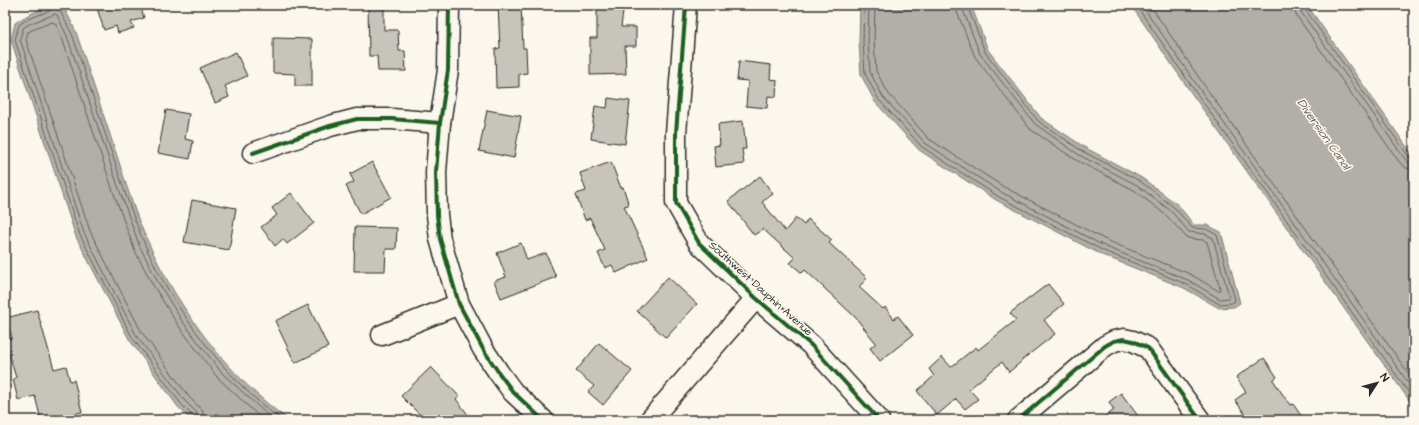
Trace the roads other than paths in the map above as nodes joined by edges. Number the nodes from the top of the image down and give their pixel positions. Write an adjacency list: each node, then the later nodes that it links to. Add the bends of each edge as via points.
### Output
1 (449, 5): 3 (street, via 448,70)
2 (686, 5): 5 (street, Southwest Dauphin Avenue, via 676,133 676,203 698,243)
3 (440, 123): 4 (street, via 357,119); 6 (street, via 436,172 437,215 440,239)
4 (253, 153)
5 (756, 298): 9 (street); 10 (street, Southwest Dauphin Avenue, via 812,345)
6 (460, 304): 7 (street); 8 (street, via 483,349 499,373 513,392)
7 (382, 336)
8 (543, 420)
9 (650, 420)
10 (879, 420)
11 (1018, 420): 12 (street, via 1105,346 1124,339 1148,348)
12 (1200, 420)

